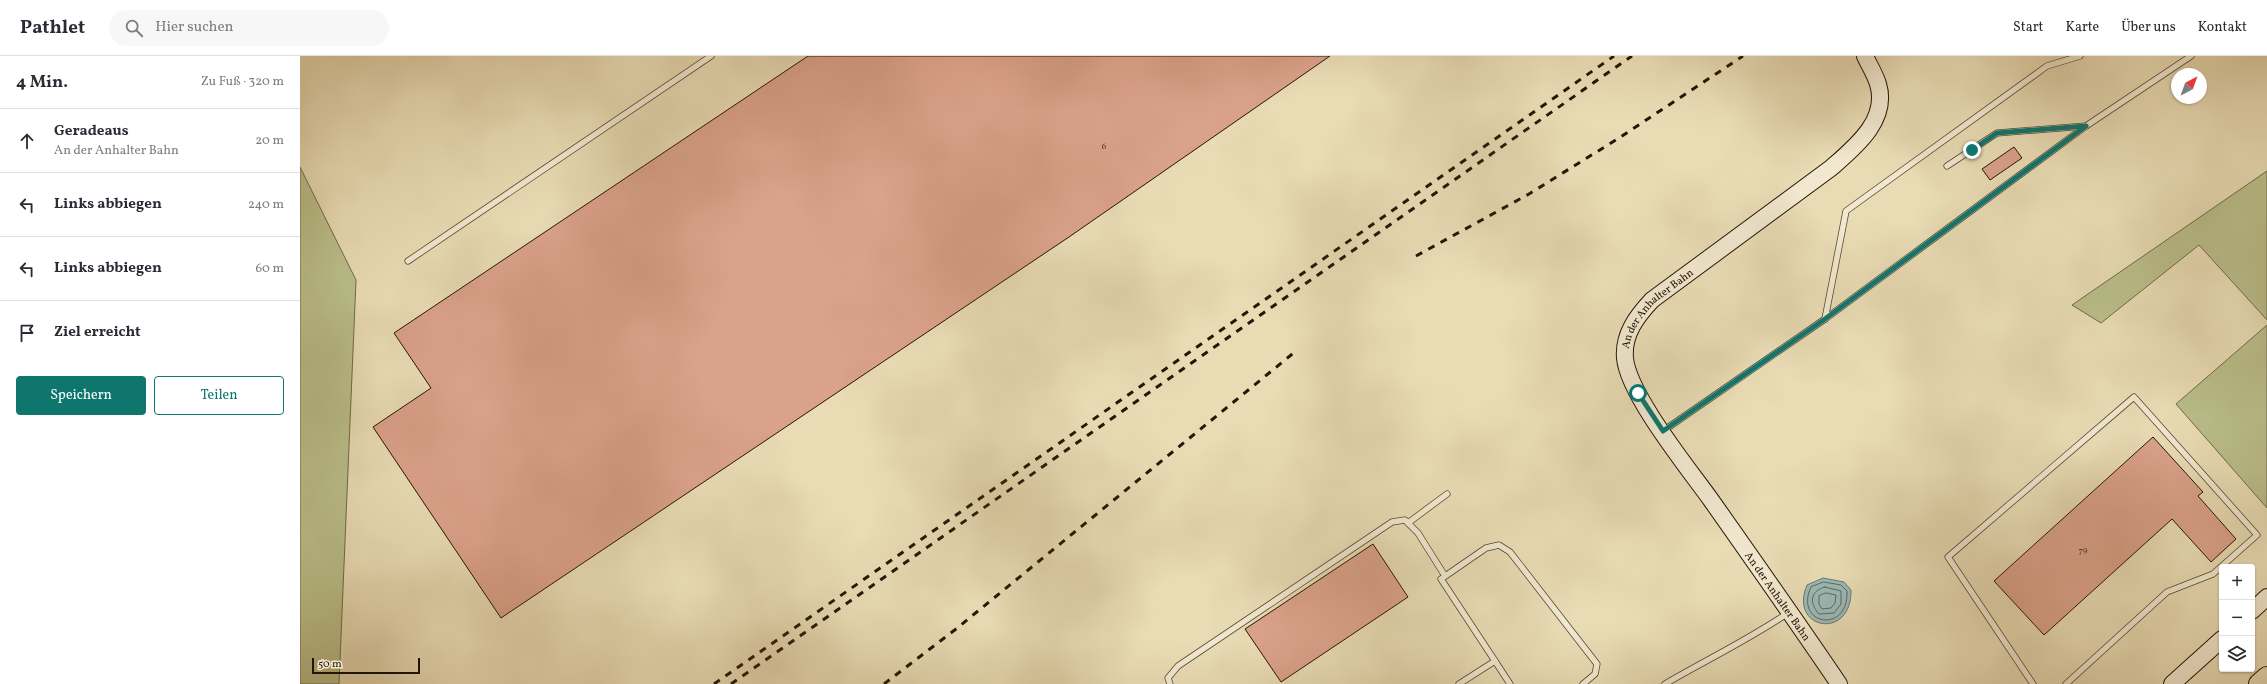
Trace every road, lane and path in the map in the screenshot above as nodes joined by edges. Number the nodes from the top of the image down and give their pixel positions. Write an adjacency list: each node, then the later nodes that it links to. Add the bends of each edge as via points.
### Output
1 (712, 56): 7 (lane)
2 (1865, 56): 9 (street, An der Anhalter Bahn, via 1878,85 1877,115 1869,131 1831,168 1652,300 1631,327 1626,342 1628,374)
3 (2080, 56): 8 (lane, via 2048,66 1846,211)
4 (2191, 56): 5 (lane)
5 (2086, 126): 6 (lane, via 1997,133); 8 (lane)
6 (1947, 166)
7 (408, 261)
8 (1825, 319): 9 (lane)
9 (1663, 431): 15 (street, An der Anhalter Bahn)
10 (1447, 494): 11 (lane)
11 (1408, 523): 12 (lane, via 1418,532); 19 (lane, via 1405,520 1392,522 1178,666 1168,678)
12 (1445, 576): 17 (lane, via 1441,579); 22 (lane, via 1486,548 1499,545 1510,552 1597,664 1595,674)
13 (2267, 597): 14 (street)
14 (2255, 608)
15 (1790, 612): 23 (lane, via 1731,649); 24 (street, An der Anhalter Bahn)
16 (2219, 642): 27 (street)
17 (1495, 661): 20 (lane); 21 (lane)
18 (2267, 676): 28 (highway)
19 (1170, 684)
20 (1459, 684)
21 (1510, 684)
22 (1583, 684)
23 (1665, 684)
24 (1839, 684)
25 (2033, 684): 26 (lane, via 1948,557 2134,397 2258,535 2213,574 2167,592)
26 (2066, 684)
27 (2172, 684)
28 (2259, 684)

